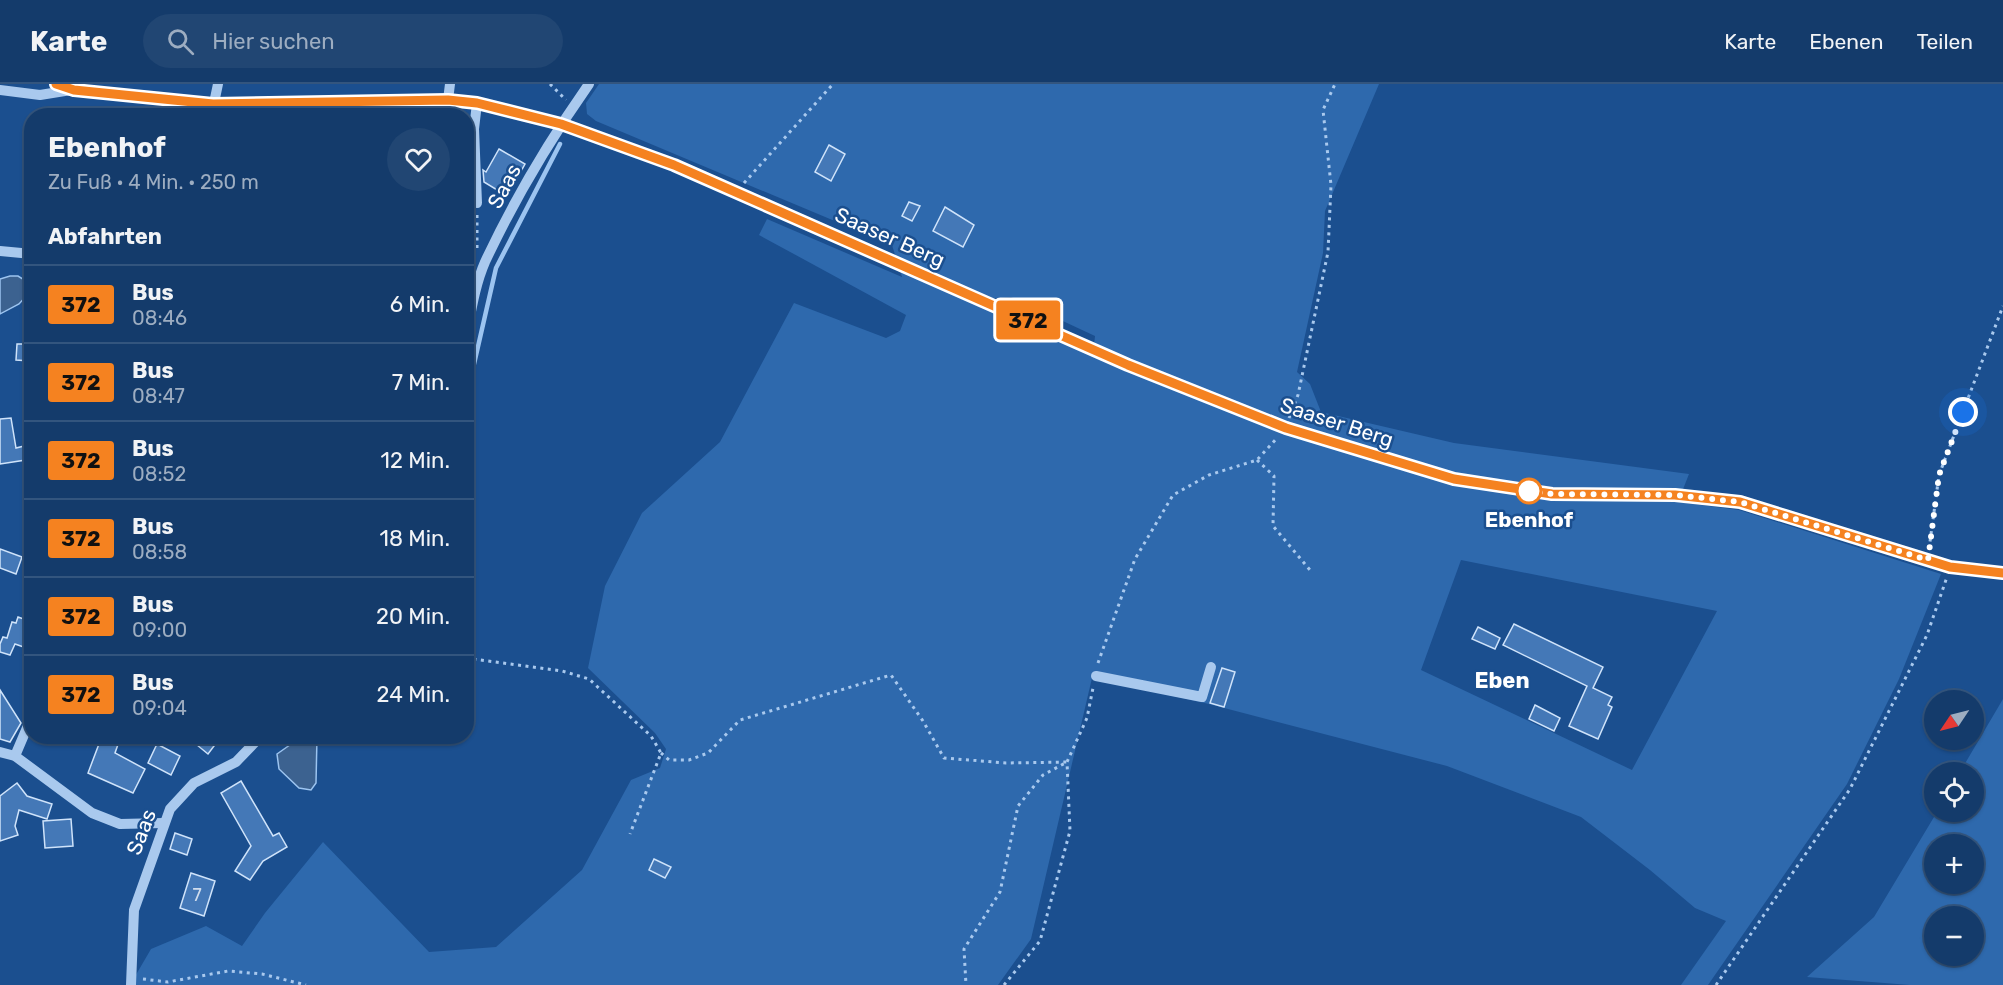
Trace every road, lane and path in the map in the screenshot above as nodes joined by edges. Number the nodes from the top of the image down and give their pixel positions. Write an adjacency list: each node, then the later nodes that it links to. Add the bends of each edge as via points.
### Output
1 (56, 84): 9 (street, Saaser Berg)
2 (218, 84): 12 (street)
3 (450, 84): 10 (street)
4 (550, 84): 13 (path)
5 (589, 84): 13 (street, Saas)
6 (833, 84): 15 (path)
7 (1335, 84): 22 (path, via 1323,110 1331,185 1328,252 1298,395)
8 (0, 90): 9 (street, Saaser Berg, via 40,94)
9 (74, 90): 12 (street, Saaser Berg)
10 (448, 100): 11 (street, Saaser Berg); 12 (street, Saaser Berg)
11 (477, 103): 14 (street, Saaser Berg); 16 (street)
12 (213, 104)
13 (573, 107): 14 (street, Saas)
14 (561, 124): 15 (street, Saaser Berg); 19 (street, Saas)
15 (737, 191): 22 (street, Saaser Berg, via 1128,365)
16 (477, 203): 19 (path, via 477,250)
17 (0, 251): 18 (street)
18 (24, 253)
19 (484, 263): 20 (street, Saas)
20 (474, 298)
21 (2003, 306): 24 (path, via 1939,475)
22 (1286, 428): 24 (street, Saaser Berg, via 1454,479 1552,494 1675,495 1740,502)
23 (1257, 460): 26 (path, via 1274,476 1273,526)
24 (1928, 560): 25 (street, Saaser Berg)
25 (1950, 567): 27 (street, Saaser Berg); 41 (path, via 1927,635 1850,789)
26 (1310, 570)
27 (2003, 573)
28 (474, 659): 34 (path, via 562,671 590,679 651,736)
29 (1211, 667): 30 (street, via 1202,697)
30 (1096, 676)
31 (24, 735): 35 (street)
32 (253, 744): 36 (street, Saas, via 236,762 194,783 170,809)
33 (0, 752): 35 (street)
34 (661, 753): 37 (path); 40 (path, via 669,760 689,760 708,753 740,720 891,675 944,758 1066,762 1043,775 1018,806 1000,892 964,949)
35 (15, 756): 36 (street, via 92,813 120,824)
36 (163, 823): 38 (street, Saas, via 134,910)
37 (630, 834)
38 (132, 981): 39 (path, via 168,982 228,971 262,974)
39 (306, 985)
40 (966, 985)
41 (1716, 985)

